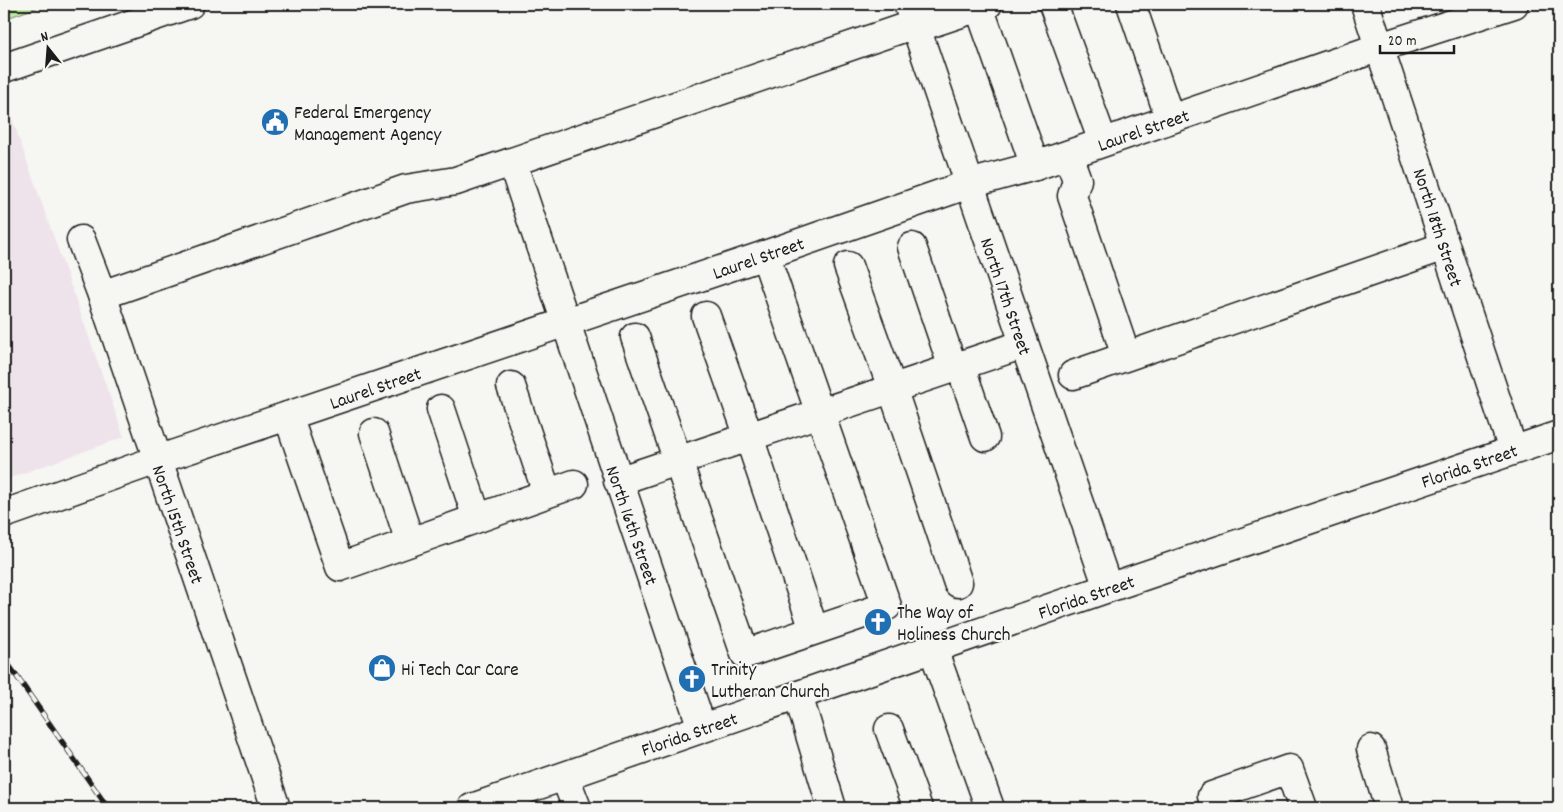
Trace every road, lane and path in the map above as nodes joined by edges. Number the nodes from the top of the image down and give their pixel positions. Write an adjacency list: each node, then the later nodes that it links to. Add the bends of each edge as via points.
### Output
1 (190, 4): 9 (street)
2 (1053, 4): 11 (street)
3 (1130, 4): 10 (street)
4 (1364, 4): 8 (street, North 18th Street)
5 (1514, 4): 8 (street, Laurel Street)
6 (982, 5): 7 (street); 14 (street)
7 (913, 19): 13 (street); 15 (street, North 17th Street)
8 (1380, 47): 10 (street, Laurel Street); 18 (street, North 18th Street)
9 (4, 68)
10 (1170, 119): 11 (street, Laurel Street)
11 (1103, 142): 12 (street, Laurel Street)
12 (1068, 155): 14 (street, Laurel Street); 26 (street, via 1077,180 1072,196)
13 (512, 162): 21 (street, via 456,181 406,189); 23 (street, North 16th Street)
14 (1034, 166): 15 (street, Laurel Street)
15 (969, 184): 19 (street, Laurel Street); 25 (street, North 17th Street)
16 (81, 240): 21 (street, North 15th Street)
17 (912, 246): 27 (street)
18 (1445, 246): 26 (street); 38 (street, North 18th Street)
19 (765, 255): 23 (street, Laurel Street); 32 (street)
20 (848, 266): 30 (street)
21 (102, 295): 39 (street, North 15th Street)
22 (706, 316): 36 (street)
23 (565, 322): 33 (street, Laurel Street); 41 (street, North 16th Street)
24 (636, 337): 40 (street)
25 (1024, 344): 27 (street); 48 (street, North 17th Street)
26 (1126, 356): 28 (street)
27 (957, 367): 30 (street); 37 (street)
28 (1072, 375)
29 (511, 386): 43 (street)
30 (892, 388): 32 (street); 47 (street)
31 (440, 409): 45 (street)
32 (820, 413): 36 (street); 49 (street, via 887,606)
33 (288, 416): 39 (street, Laurel Street); 46 (street, via 340,566)
34 (374, 433): 46 (street)
35 (1559, 434): 38 (street, Florida Street)
36 (749, 437): 40 (street); 49 (street)
37 (985, 437)
38 (1513, 450): 48 (street, Florida Street)
39 (157, 460): 44 (street, Laurel Street); 57 (street, North 15th Street)
40 (679, 460): 41 (street); 49 (street, via 745,654)
41 (618, 481): 52 (street, North 16th Street)
42 (574, 484): 43 (street)
43 (547, 494): 45 (street)
44 (4, 514)
45 (478, 518): 46 (street)
46 (410, 542)
47 (958, 583)
48 (1108, 588): 50 (street, Florida Street)
49 (814, 630)
50 (933, 648): 51 (street, Florida Street); 62 (street)
51 (798, 695): 52 (street, Florida Street); 60 (street)
52 (702, 728): 55 (street, Florida Street)
53 (889, 729): 61 (street)
54 (1371, 749): 64 (street)
55 (565, 777): 58 (street, Florida Street); 59 (street)
56 (1212, 796): 63 (street, via 1289,770)
57 (276, 808)
58 (472, 808)
59 (576, 808)
60 (832, 808)
61 (918, 808)
62 (990, 808)
63 (1303, 808)
64 (1389, 808)

